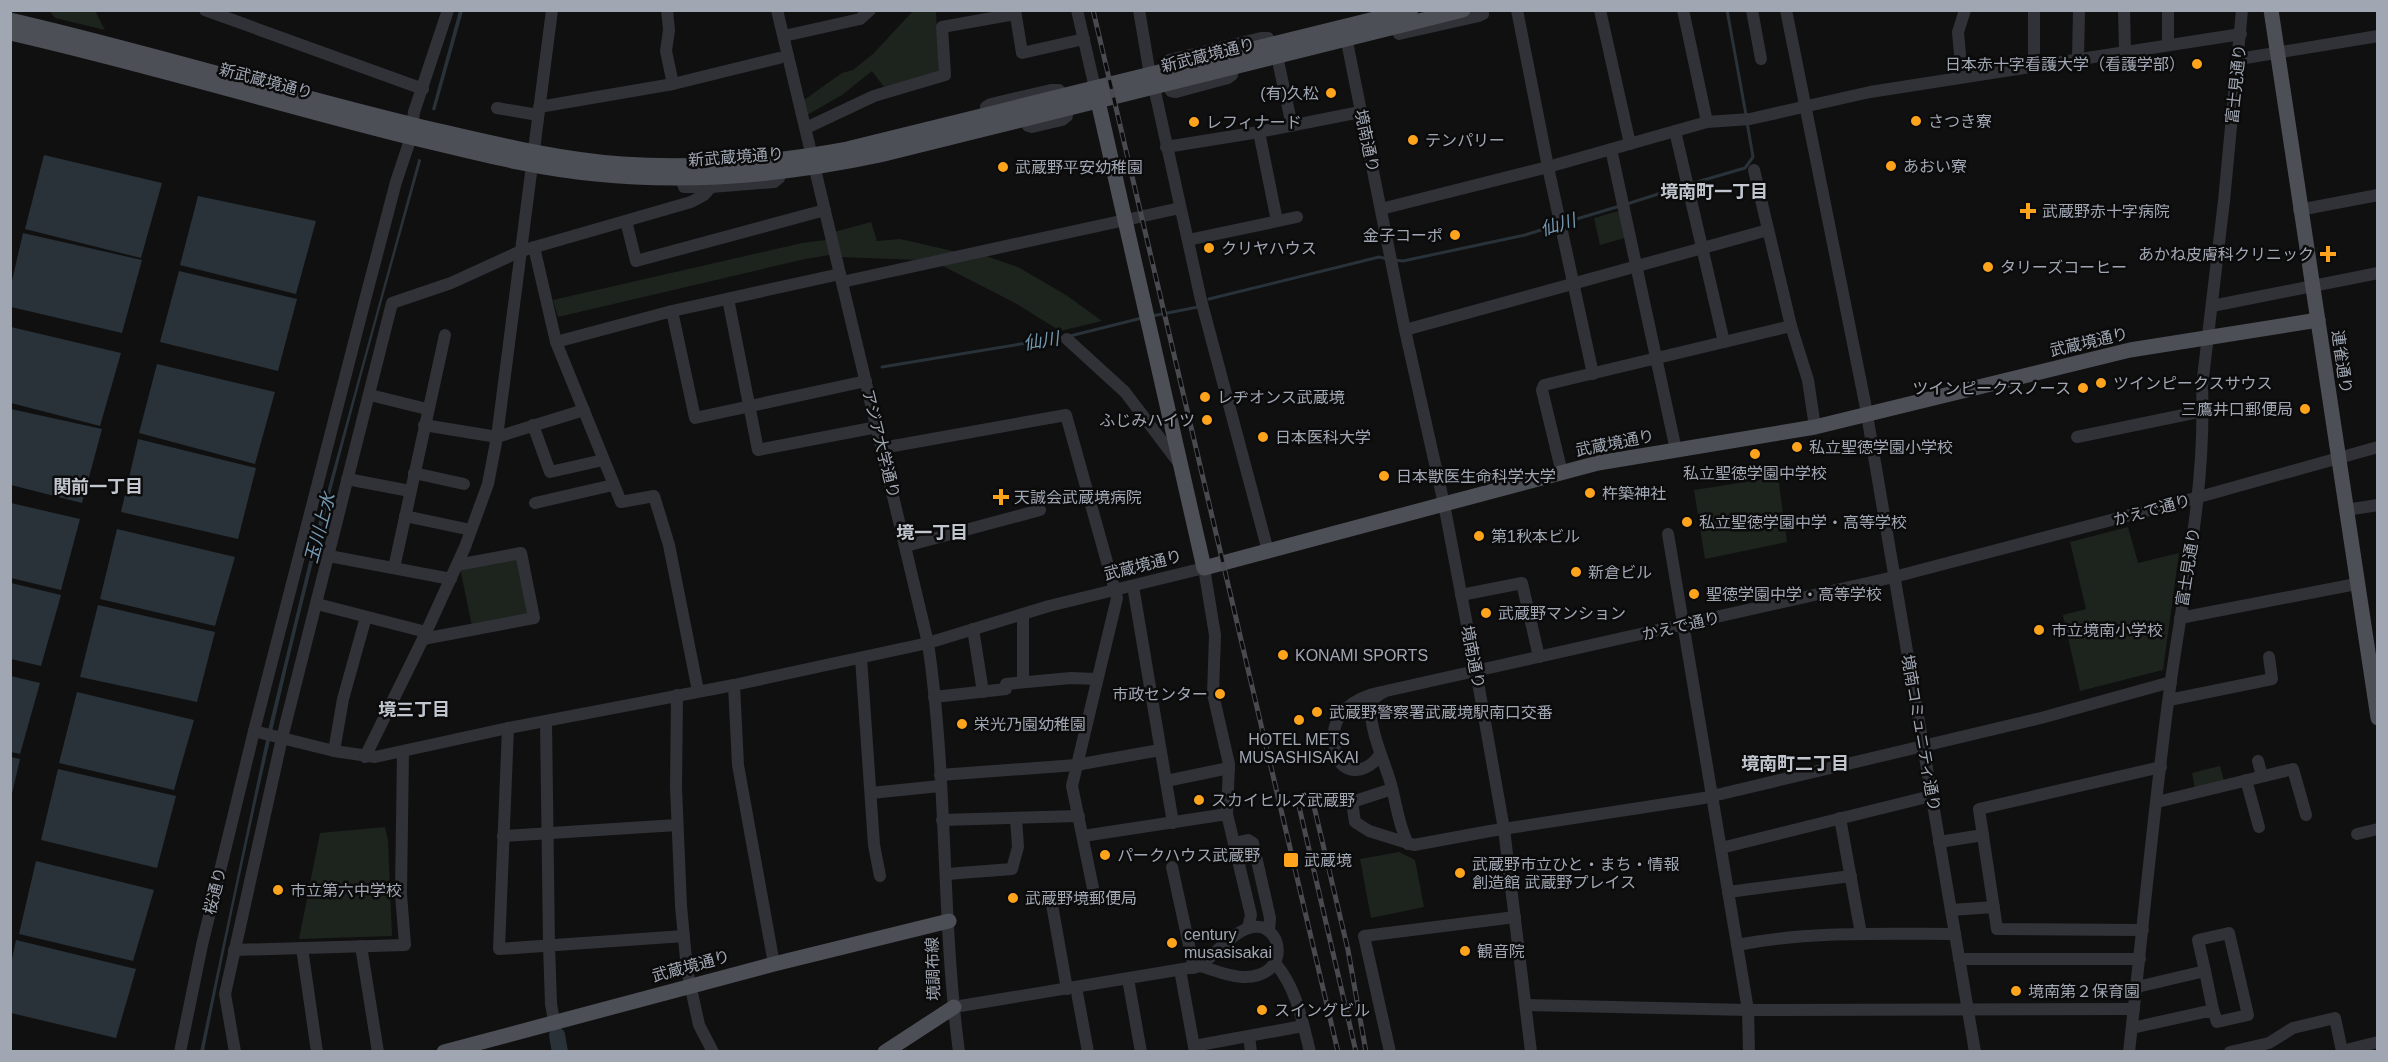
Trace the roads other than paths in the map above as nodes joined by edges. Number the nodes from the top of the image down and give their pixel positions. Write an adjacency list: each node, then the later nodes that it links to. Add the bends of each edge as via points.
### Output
1 (205, 10): 45 (street)
2 (448, 10): 45 (street, 桜通り)
3 (552, 10): 50 (street)
4 (667, 10): 44 (street, via 666,51)
5 (777, 10): 30 (street, アジア大学通り)
6 (870, 10): 30 (street, via 860,19)
7 (1077, 10): 32 (street)
8 (1138, 10): 43 (street)
9 (1411, 10): 28 (main road, 新武蔵境通り)
10 (1463, 10): 27 (main road, 新武蔵境通り)
11 (1483, 10): 27 (street, via 1479,16 1399,34)
12 (1517, 10): 63 (street)
13 (1600, 10): 58 (street)
14 (1683, 10): 52 (street)
15 (1752, 10): 38 (street)
16 (1786, 10): 48 (street, 境南コミュニティ通り)
17 (1965, 10): 42 (street, via 1958,32)
18 (2034, 10): 41 (street)
19 (2079, 10): 39 (street)
20 (2124, 10): 35 (street)
21 (2168, 10): 33 (street)
22 (2242, 10): 29 (street, 富士見通り)
23 (2271, 10): 36 (main road, 連雀通り)
24 (1015, 12): 25 (street); 32 (street, via 1022,53)
25 (972, 16): 54 (street, via 942,27 945,75 874,96)
26 (13, 23): 55 (main road, 新武蔵境通り, via 115,45)
27 (1395, 27): 28 (main road, 新武蔵境通り)
28 (1346, 33): 34 (main road, 新武蔵境通り); 51 (street, 境南通り)
29 (2241, 34): 33 (street); 40 (street, 富士見通り)
30 (784, 36): 54 (street, アジア大学通り)
31 (2378, 36): 36 (street)
32 (1084, 39): 46 (street)
33 (2168, 45): 35 (street)
34 (1275, 50): 43 (main road, 新武蔵境通り); 43 (main road, 新武蔵境通り, via 1233,67); 53 (street)
35 (2125, 51): 39 (street)
36 (2277, 54): 40 (street); 72 (main road, 連雀通り)
37 (779, 58): 44 (street)
38 (1761, 58)
39 (2078, 59): 41 (street)
40 (2239, 59): 88 (street, 富士見通り)
41 (2034, 65): 42 (street)
42 (1962, 77): 48 (street)
43 (1159, 79): 46 (main road, 新武蔵境通り); 59 (street)
44 (674, 84): 50 (street)
45 (423, 89): 55 (street, 桜通り)
46 (1096, 95): 47 (main road, 新武蔵境通り); 74 (main road)
47 (1065, 102): 62 (main road, 新武蔵境通り, via 847,149); 62 (main road, 新武蔵境通り, via 1024,119 880,155)
48 (1805, 106): 52 (street, via 1744,120); 106 (street, 境南コミュニティ通り)
49 (497, 108): 50 (street)
50 (539, 111): 61 (street)
51 (1360, 112): 53 (street); 70 (street, 境南通り)
52 (1707, 122): 56 (street)
53 (1292, 126): 57 (street)
54 (806, 128): 62 (street, アジア大学通り)
55 (413, 131): 61 (main road, 新武蔵境通り); 174 (street, 桜通り, via 393,193)
56 (1675, 131): 58 (street); 80 (street)
57 (1259, 132): 59 (street); 76 (street)
58 (1630, 144): 60 (street)
59 (1166, 147): 69 (street)
60 (1611, 149): 63 (street); 82 (street)
61 (534, 160): 62 (main road, 新武蔵境通り, via 684,166); 66 (main road, 新武蔵境通り, via 595,174); 81 (street)
62 (813, 162): 65 (main road, 新武蔵境通り); 71 (street, アジア大学通り)
63 (1548, 167): 70 (street); 85 (street)
64 (1754, 170): 77 (street)
65 (778, 173): 66 (main road, 新武蔵境通り); 67 (street, via 774,183)
66 (681, 178): 67 (street, via 684,187)
67 (711, 187): 75 (street, via 691,202)
68 (2378, 195): 72 (street)
69 (1180, 208): 74 (street); 78 (street)
70 (1381, 209): 92 (street, 境南通り)
71 (825, 210): 75 (street, via 636,261); 84 (street, アジア大学通り)
72 (2299, 210): 86 (main road, 連雀通り)
73 (1298, 216): 76 (street)
74 (1123, 220): 84 (street); 118 (main road)
75 (626, 221): 79 (street)
76 (1277, 221): 78 (street)
77 (1768, 230): 80 (street); 91 (street)
78 (1188, 240): 135 (street)
79 (534, 247): 81 (street); 96 (street)
80 (1702, 248): 82 (street); 97 (street)
81 (521, 251): 101 (street, via 451,283 392,303); 111 (street)
82 (1637, 267): 85 (street); 98 (street)
83 (2378, 273): 86 (street)
84 (841, 278): 87 (street); 100 (street, アジア大学通り)
85 (1573, 284): 92 (street); 99 (street)
86 (2311, 286): 88 (street); 90 (main road, 連雀通り)
87 (728, 299): 89 (street); 102 (street)
88 (2212, 306): 94 (street, 富士見通り)
89 (672, 311): 96 (street); 102 (street, via 695,418)
90 (2318, 320): 94 (main road, 武蔵境通り); 116 (main road, 連雀通り)
91 (1791, 326): 97 (street); 110 (street, via 1808,380)
92 (1406, 330): 127 (street, 境南通り)
93 (445, 335): 103 (street)
94 (2207, 337): 105 (street, 富士見通り); 106 (main road, 武蔵境通り, via 2107,356)
95 (1067, 339): 118 (street, via 1125,392)
96 (556, 342): 104 (street)
97 (1724, 342): 98 (street)
98 (1656, 358): 99 (street); 115 (street)
99 (1593, 374): 119 (street, via 1544,385 1542,390)
100 (866, 381): 102 (street); 109 (street, アジア大学通り)
101 (370, 395): 103 (street); 121 (street)
102 (748, 406): 109 (street, via 758,450)
103 (427, 409): 107 (street)
104 (584, 410): 108 (street); 117 (street)
105 (2203, 411): 112 (street); 125 (street, 富士見通り)
106 (1867, 415): 110 (main road, 武蔵境通り); 140 (street, 境南コミュニティ通り)
107 (424, 425): 111 (street); 120 (street)
108 (533, 425): 111 (street); 117 (street, via 550,472)
109 (877, 427): 114 (street, アジア大学通り)
110 (1815, 427): 115 (main road, 武蔵境通り)
111 (496, 437): 132 (street, via 488,484)
112 (2077, 438)
113 (2378, 447): 116 (street, かえで通り)
114 (882, 448): 134 (street, アジア大学通り); 144 (street, via 1066,415)
115 (1676, 450): 119 (main road, 武蔵境通り)
116 (2338, 457): 125 (street, かえで通り); 130 (main road, 連雀通り)
117 (603, 460): 123 (street)
118 (1182, 468): 139 (main road)
119 (1562, 472): 127 (main road, 武蔵境通り)
120 (414, 473): 122 (street); 124 (street)
121 (347, 479): 124 (street); 136 (street)
122 (464, 484)
123 (613, 485): 126 (street); 164 (street, via 621,502 654,496 672,556)
124 (410, 491): 131 (street)
125 (2199, 497): 140 (street, かえで通り); 149 (street, 富士見通り)
126 (535, 503)
127 (1444, 504): 135 (main road, 武蔵境通り); 145 (street, 境南通り)
128 (2378, 506): 130 (street)
129 (1040, 510): 134 (street)
130 (2346, 510): 142 (main road, 連雀通り)
131 (405, 516): 132 (street); 138 (street)
132 (471, 530): 137 (street)
133 (1668, 534): 150 (street)
134 (906, 546): 153 (street, アジア大学通り)
135 (1268, 551): 139 (main road, 武蔵境通り)
136 (329, 556): 138 (street); 146 (street)
137 (457, 565): 141 (street); 152 (street, via 521,553 534,618)
138 (394, 568): 141 (street)
139 (1204, 568): 143 (street, 武蔵境通り); 185 (street, via 1215,635 1213,694)
140 (1894, 577): 150 (street, かえで通り); 176 (street, 境南コミュニティ通り)
141 (451, 579): 152 (street)
142 (2356, 584): 149 (street); 162 (main road, 連雀通り)
143 (1133, 586): 144 (street, 武蔵境通り); 177 (street)
144 (1116, 590): 147 (street, 武蔵境通り); 158 (street)
145 (1461, 595): 154 (street, via 1522,583); 157 (street, 境南通り)
146 (317, 604): 148 (street); 175 (street)
147 (1023, 615): 151 (street, 武蔵境通り); 159 (street)
148 (366, 618): 152 (street, via 385,620); 178 (street, via 343,699)
149 (2180, 618): 160 (street, 富士見通り)
150 (1682, 625): 154 (street, かえで通り); 193 (street)
151 (973, 629): 153 (street, 武蔵境通り); 165 (street)
152 (425, 635): 181 (street)
153 (927, 643): 156 (street, 武蔵境通り); 167 (street, アジア大学通り)
154 (1539, 657): 157 (street, かえで通り)
155 (2269, 657): 168 (street, via 2272,679)
156 (861, 658): 161 (street, 武蔵境通り); 191 (street)
157 (1476, 672): 163 (street, かえで通り); 204 (street, 境南通り)
158 (1097, 678): 159 (street); 183 (street)
159 (1023, 682): 165 (street)
160 (2171, 682): 168 (street, 富士見通り); 176 (street)
161 (734, 685): 164 (street, 武蔵境通り); 240 (street, via 738,765)
162 (2375, 688): 171 (main road, 連雀通り)
163 (1386, 691): 169 (street, かえで通り); 170 (street, via 1376,697)
164 (698, 692): 166 (street, 武蔵境通り)
165 (983, 692): 167 (street)
166 (677, 695): 172 (street, 武蔵境通り); 202 (street)
167 (934, 697): 187 (street, アジア大学通り)
168 (2169, 700): 184 (street, 富士見通り)
169 (1353, 702): 170 (street); 180 (street, via 1336,723 1338,761 1356,771 1372,765)
170 (1371, 709): 180 (street)
171 (2378, 718)
172 (546, 721): 173 (street, 武蔵境通り); 206 (street)
173 (507, 728): 179 (street, 武蔵境通り); 209 (street)
174 (254, 731): 175 (street, 武蔵境通り); 263 (street, 桜通り)
175 (282, 738): 178 (street, 武蔵境通り); 236 (street)
176 (1923, 747): 192 (street, 境南コミュニティ通り); 193 (street)
177 (1160, 750): 183 (street); 189 (street)
178 (334, 752): 181 (street, 武蔵境通り)
179 (403, 752): 181 (street, 武蔵境通り); 232 (street, via 401,894 405,945)
180 (1380, 754): 190 (street)
181 (365, 757)
182 (2258, 761): 186 (street)
183 (1076, 765): 187 (street); 197 (street, via 1072,786)
184 (2161, 767): 194 (street, 富士見通り); 208 (street, via 1979,809)
185 (1229, 768): 189 (street); 195 (street)
186 (2262, 776): 188 (street); 196 (street, via 2293,769)
187 (940, 780): 191 (street); 200 (street, アジア大学通り)
188 (2246, 780): 194 (street); 203 (street)
189 (1166, 781): 201 (street)
190 (1392, 789): 213 (street, via 1399,825); 213 (street, via 1352,802 1355,822)
191 (871, 793): 217 (street)
192 (1931, 796): 199 (street); 211 (street, 境南コミュニティ通り)
193 (1712, 797): 204 (street); 214 (street)
194 (2157, 802): 227 (street, 富士見通り)
195 (1227, 814): 201 (street); 212 (street)
196 (2306, 815)
197 (1079, 816): 198 (street); 210 (street)
198 (1016, 818): 200 (street); 216 (street, via 1018,848 1012,869)
199 (1840, 818): 214 (street); 218 (street)
200 (942, 820): 216 (street, アジア大学通り)
201 (1173, 823): 210 (street)
202 (677, 825): 206 (street); 231 (street)
203 (2259, 827)
204 (1504, 829): 213 (street); 224 (street, 境南通り)
205 (2378, 829): 207 (street)
206 (548, 834): 209 (street); 233 (street)
207 (2357, 834)
208 (1983, 835): 211 (street); 222 (street)
209 (503, 836): 233 (street, via 499,949)
210 (1083, 836): 219 (street)
211 (1939, 842): 223 (street, 境南コミュニティ通り)
212 (1234, 843): 226 (street, via 1251,915); 228 (street, via 1253,843 1270,918)
213 (1408, 844)
214 (1721, 848): 220 (street)
215 (1172, 867): 242 (street)
216 (947, 874): 225 (street, アジア大学通り)
217 (880, 876)
218 (1851, 876): 220 (street); 229 (street)
219 (1092, 888)
220 (1728, 892): 234 (street)
221 (1051, 899): 249 (street)
222 (1994, 907): 223 (street); 227 (street, via 1997,929)
223 (1951, 910): 230 (street, 境南コミュニティ通り)
224 (1515, 917): 250 (street, 境南通り); 275 (street, via 1364,936)
225 (949, 921): 240 (main road, 武蔵境通り); 251 (street, 境調布線)
226 (1248, 928): 228 (street); 237 (street)
227 (2143, 930): 239 (street, 富士見通り)
228 (1269, 931): 241 (street, via 1278,945)
229 (1861, 934): 230 (street); 234 (street)
230 (1955, 934): 238 (street, 境南コミュニティ通り)
231 (684, 936): 233 (street); 247 (street)
232 (361, 945): 235 (street); 266 (street)
233 (549, 945): 256 (street)
234 (1737, 945): 254 (street)
235 (302, 948): 236 (street); 265 (street)
236 (234, 950): 264 (street, via 225,994)
237 (1214, 952): 242 (street); 245 (street)
238 (1959, 959): 239 (street); 252 (street, 境南コミュニティ通り)
239 (2140, 959): 248 (street, 富士見通り)
240 (774, 963): 247 (main road, 武蔵境通り)
241 (1276, 964): 245 (street, via 1261,974 1244,977); 257 (street, via 1297,1000)
242 (1198, 967): 243 (street); 245 (street)
243 (1180, 970): 246 (street); 262 (street)
244 (2205, 971): 248 (street); 255 (street); 255 (street, via 2198,940 2229,933 2248,1015 2217,1022)
245 (1218, 972)
246 (1128, 979): 249 (street); 272 (street)
247 (690, 986): 256 (main road, 武蔵境通り); 268 (street, via 699,1025)
248 (2137, 987): 253 (street, 富士見通り)
249 (1071, 988): 251 (street); 271 (street)
250 (1526, 1005): 254 (street); 276 (street, 境南通り)
251 (954, 1007): 269 (main road, 境調布線); 270 (street)
252 (1968, 1009): 253 (street); 254 (street); 278 (street, 境南コミュニティ通り)
253 (2134, 1009): 258 (street, 富士見通り)
254 (1748, 1010): 277 (street)
255 (2213, 1010): 258 (street)
256 (554, 1021): 261 (main road, 武蔵境通り)
257 (1303, 1026): 259 (street); 274 (street)
258 (2132, 1028): 279 (street, 富士見通り)
259 (1249, 1036): 262 (street); 273 (street)
260 (2378, 1042): 280 (street, via 2342,1051 2335,1018 2293,1029 2269,1043)
261 (467, 1049): 267 (main road, 武蔵境通り)
262 (1194, 1049)
263 (180, 1052)
264 (235, 1052)
265 (317, 1052)
266 (378, 1052)
267 (444, 1052)
268 (712, 1052)
269 (885, 1052)
270 (959, 1052)
271 (1088, 1052)
272 (1141, 1052)
273 (1251, 1052)
274 (1310, 1052)
275 (1390, 1052)
276 (1531, 1052)
277 (1749, 1052)
278 (1975, 1052)
279 (2129, 1052)
280 (2230, 1052)

